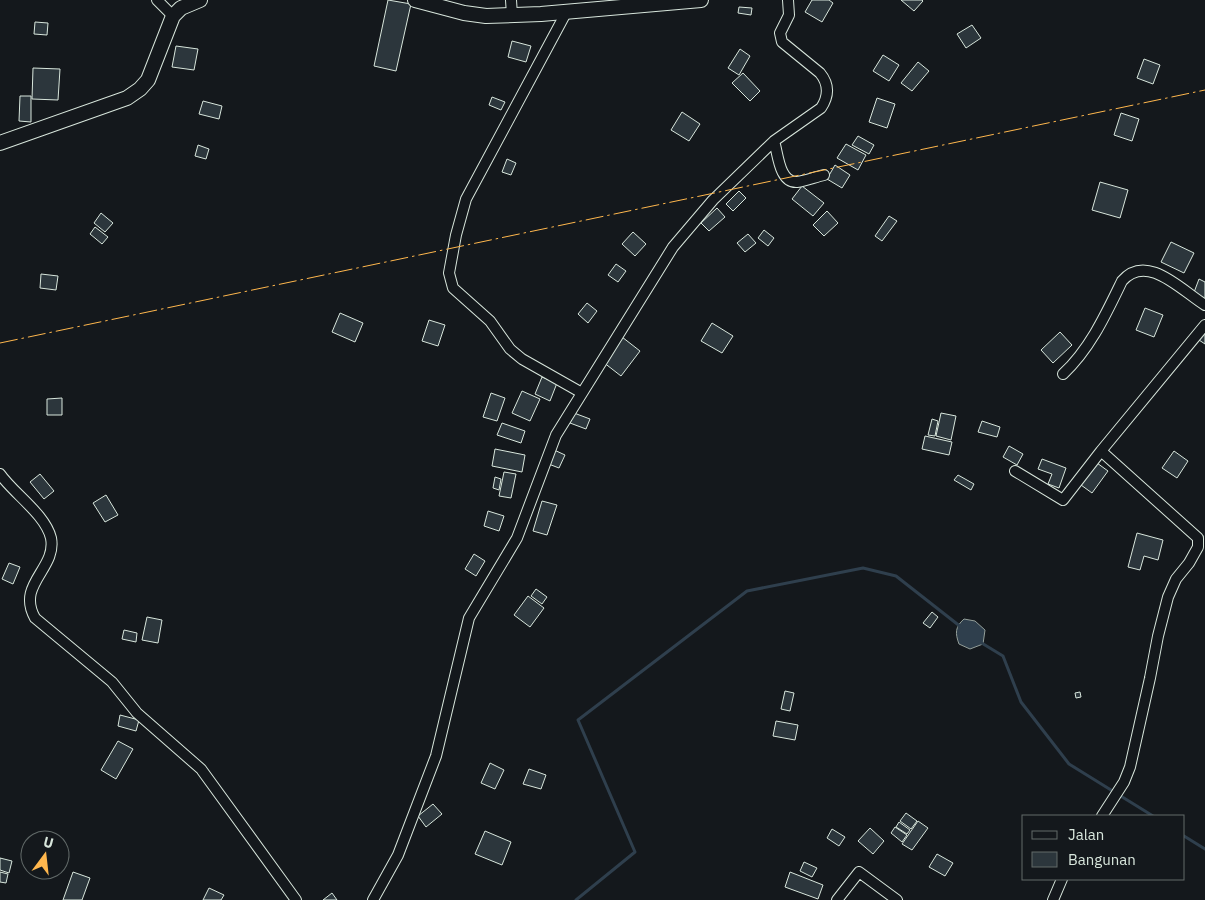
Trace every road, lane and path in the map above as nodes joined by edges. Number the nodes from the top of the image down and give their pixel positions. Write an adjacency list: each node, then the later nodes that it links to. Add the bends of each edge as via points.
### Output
1 (157, 0): 10 (street)
2 (200, 0): 10 (street, via 181,8)
3 (415, 0): 9 (street, via 464,13)
4 (511, 0): 9 (street)
5 (701, 0): 7 (street)
6 (788, 0): 11 (street, via 789,14 780,33 782,42 820,73 827,93 821,108)
7 (628, 3): 8 (street)
8 (567, 11): 9 (street); 17 (street, via 466,198 449,273 453,288 490,321 510,349)
9 (512, 15)
10 (173, 16): 12 (street, via 148,80 140,89 127,98)
11 (774, 141): 13 (street, via 783,174 790,181); 17 (street, via 713,200 673,247)
12 (0, 143)
13 (824, 175)
14 (1205, 305): 16 (street, via 1160,274 1144,270 1128,275 1094,335)
15 (1205, 325): 18 (street)
16 (1063, 374)
17 (582, 393): 24 (street, via 556,435 517,538 469,618 436,756 398,855)
18 (1101, 451): 19 (street, via 1063,500); 21 (street, via 1198,538 1198,547 1168,596 1130,767)
19 (1014, 471)
20 (0, 474): 23 (street, via 41,520 51,539 49,555 29,600 35,618 112,682 137,713 201,769)
21 (1104, 814)
22 (1062, 880): 27 (street)
23 (296, 900)
24 (373, 900)
25 (837, 900): 26 (street, via 859,872)
26 (897, 900)
27 (1052, 900)

